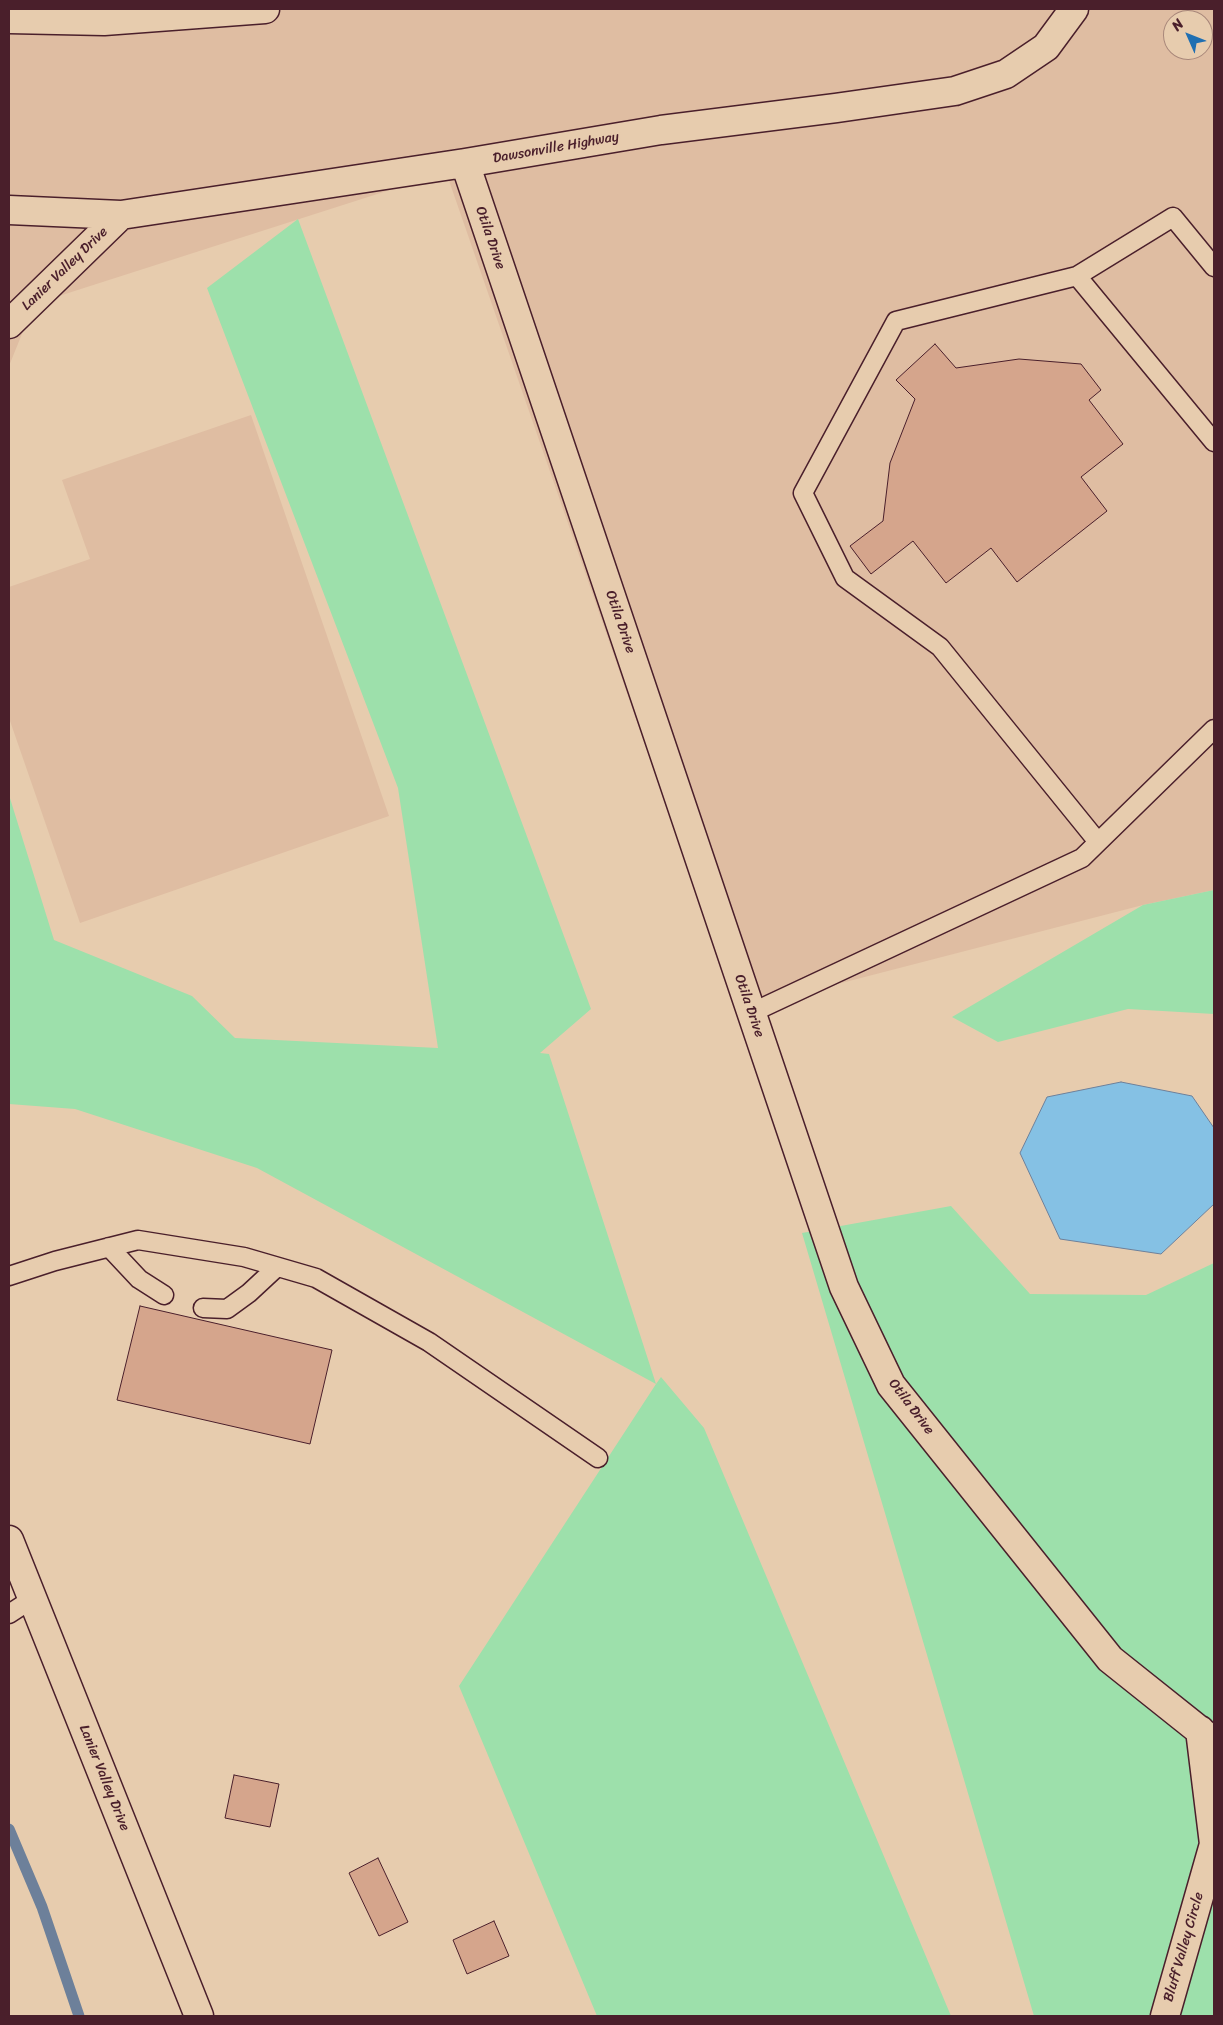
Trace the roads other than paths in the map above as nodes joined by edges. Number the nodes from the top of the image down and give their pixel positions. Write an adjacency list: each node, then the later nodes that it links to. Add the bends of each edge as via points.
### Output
1 (265, 9): 3 (street, via 104,21)
2 (1074, 9): 4 (street, Dawsonville Highway, via 1046,47 1006,74 955,91 661,130)
3 (9, 19)
4 (465, 163): 6 (street, Dawsonville Highway); 13 (street, Otila Drive)
5 (9, 210): 6 (street, Dawsonville Highway)
6 (121, 215): 9 (street, Lanier Valley Drive)
7 (1214, 267): 8 (lane, via 1173,217)
8 (1077, 276): 10 (lane); 12 (lane, via 896,321 803,493 845,578 940,647)
9 (9, 324)
10 (1214, 442)
11 (1214, 728): 12 (lane)
12 (1098, 842): 13 (lane, via 1082,858)
13 (751, 1012): 23 (street, Otila Drive, via 844,1287 891,1385 1110,1659)
14 (109, 1247): 15 (lane, via 138,1240 244,1257); 16 (lane); 17 (lane, via 139,1279)
15 (277, 1267): 18 (lane, via 228,1309); 19 (lane, via 316,1278 429,1342)
16 (9, 1276)
17 (164, 1295)
18 (203, 1308)
19 (598, 1458)
20 (9, 1540): 21 (street, Lanier Valley Drive)
21 (32, 1599): 22 (lane); 24 (street, Lanier Valley Drive)
22 (9, 1614)
23 (1207, 1736): 25 (street, Bluff Valley Circle, via 1214,1844)
24 (199, 2016)
25 (1165, 2016)

